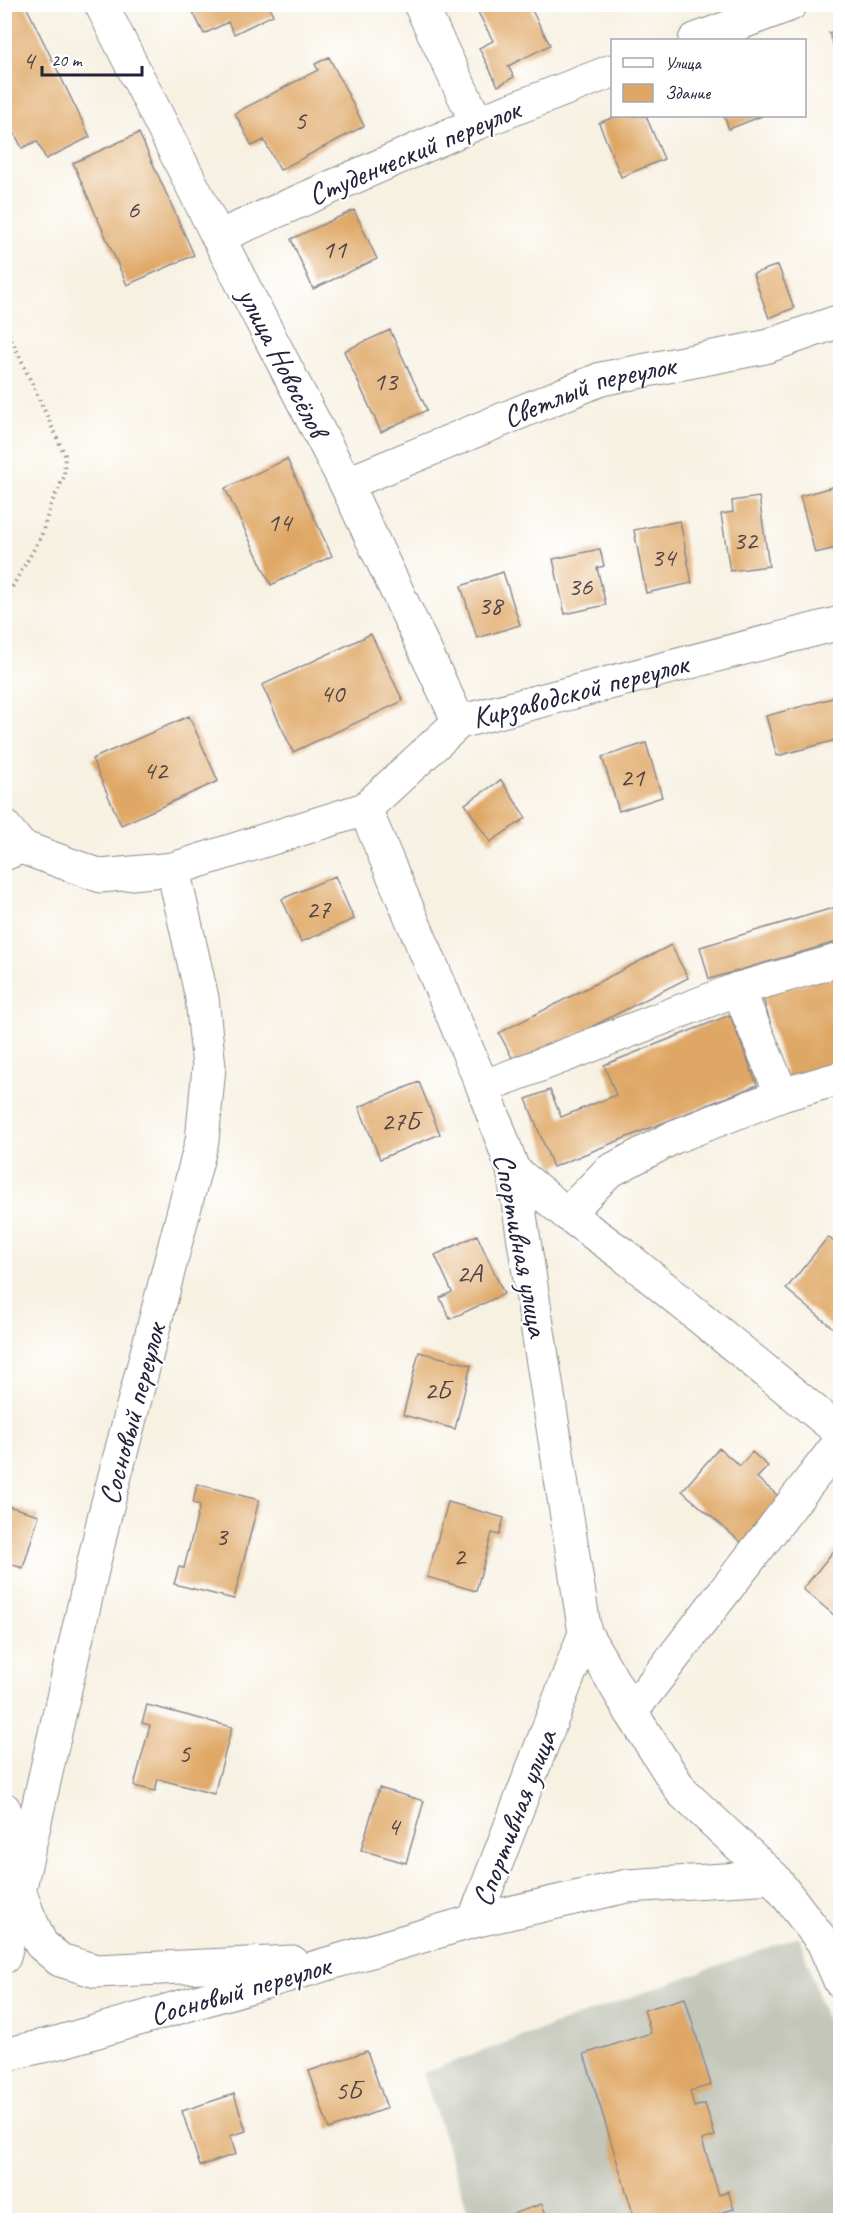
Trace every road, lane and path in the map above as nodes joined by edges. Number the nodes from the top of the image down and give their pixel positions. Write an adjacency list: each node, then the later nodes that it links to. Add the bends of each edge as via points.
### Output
1 (101, 4): 7 (street, улица Новосёлов)
2 (420, 4): 6 (street)
3 (791, 4): 4 (street)
4 (698, 39)
5 (611, 71): 6 (street, Студенческий переулок)
6 (477, 123): 7 (street, Студенческий переулок)
7 (218, 237): 10 (street, улица Новосёлов)
8 (840, 321): 10 (street, Светлый переулок, via 765,347 601,379)
9 (4, 323): 11 (path, via 65,455 64,477 41,537)
10 (346, 484): 13 (street, улица Новосёлов)
11 (4, 601)
12 (840, 623): 13 (street, Кирзаводской переулок)
13 (459, 722): 14 (street, Кирзаводской переулок)
14 (365, 808): 16 (street, Кирзаводской переулок); 20 (street, Спортивная улица)
15 (10, 842): 16 (street, Кирзаводской переулок, via 101,876)
16 (173, 868): 30 (street, Сосновый переулок, via 202,998 208,1067 202,1141 104,1518)
17 (840, 960): 18 (street)
18 (738, 989): 20 (street); 21 (street)
19 (840, 1078): 21 (street)
20 (483, 1088): 22 (street, Спортивная улица)
21 (782, 1095): 23 (street, via 674,1137 608,1172)
22 (513, 1170): 23 (street); 26 (street, Спортивная улица)
23 (567, 1214): 24 (street, via 625,1256)
24 (840, 1432)
25 (840, 1442): 27 (street)
26 (585, 1633): 27 (street, Спортивная улица); 31 (street, Спортивная улица)
27 (631, 1712): 29 (street, Спортивная улица, via 682,1792)
28 (4, 1809): 30 (street, via 16,1839)
29 (773, 1877): 31 (street, Спортивная улица, via 627,1886); 34 (street, Спортивная улица, via 823,1942)
30 (19, 1890): 32 (street, Сосновый переулок); 33 (street, via 41,1944 60,1959 96,1971)
31 (474, 1921): 33 (street, Сосновый переулок)
32 (4, 1957)
33 (347, 1960): 35 (street, Сосновый переулок)
34 (840, 1981)
35 (4, 2055)

